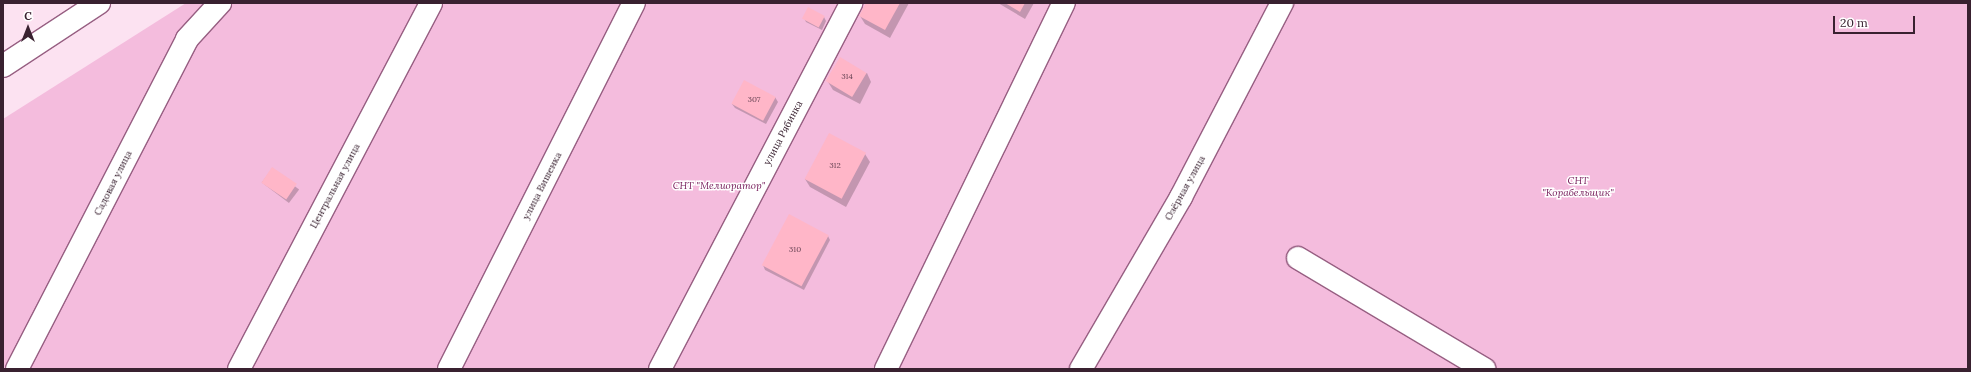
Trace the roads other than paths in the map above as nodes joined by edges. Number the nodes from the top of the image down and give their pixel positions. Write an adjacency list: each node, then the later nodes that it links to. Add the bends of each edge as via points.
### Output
1 (100, 3): 8 (street)
2 (220, 3): 10 (street, Садовая улица, via 187,39)
3 (430, 3): 11 (street, Центральная улица)
4 (634, 3): 12 (street, улица Вишенка)
5 (851, 3): 13 (street, улица Рябинка)
6 (1064, 3): 14 (street)
7 (1282, 3): 15 (street, Озёрная улица, via 1181,196)
8 (3, 66)
9 (1298, 258): 16 (street)
10 (17, 369)
11 (239, 369)
12 (449, 369)
13 (660, 369)
14 (886, 369)
15 (1081, 369)
16 (1484, 369)

